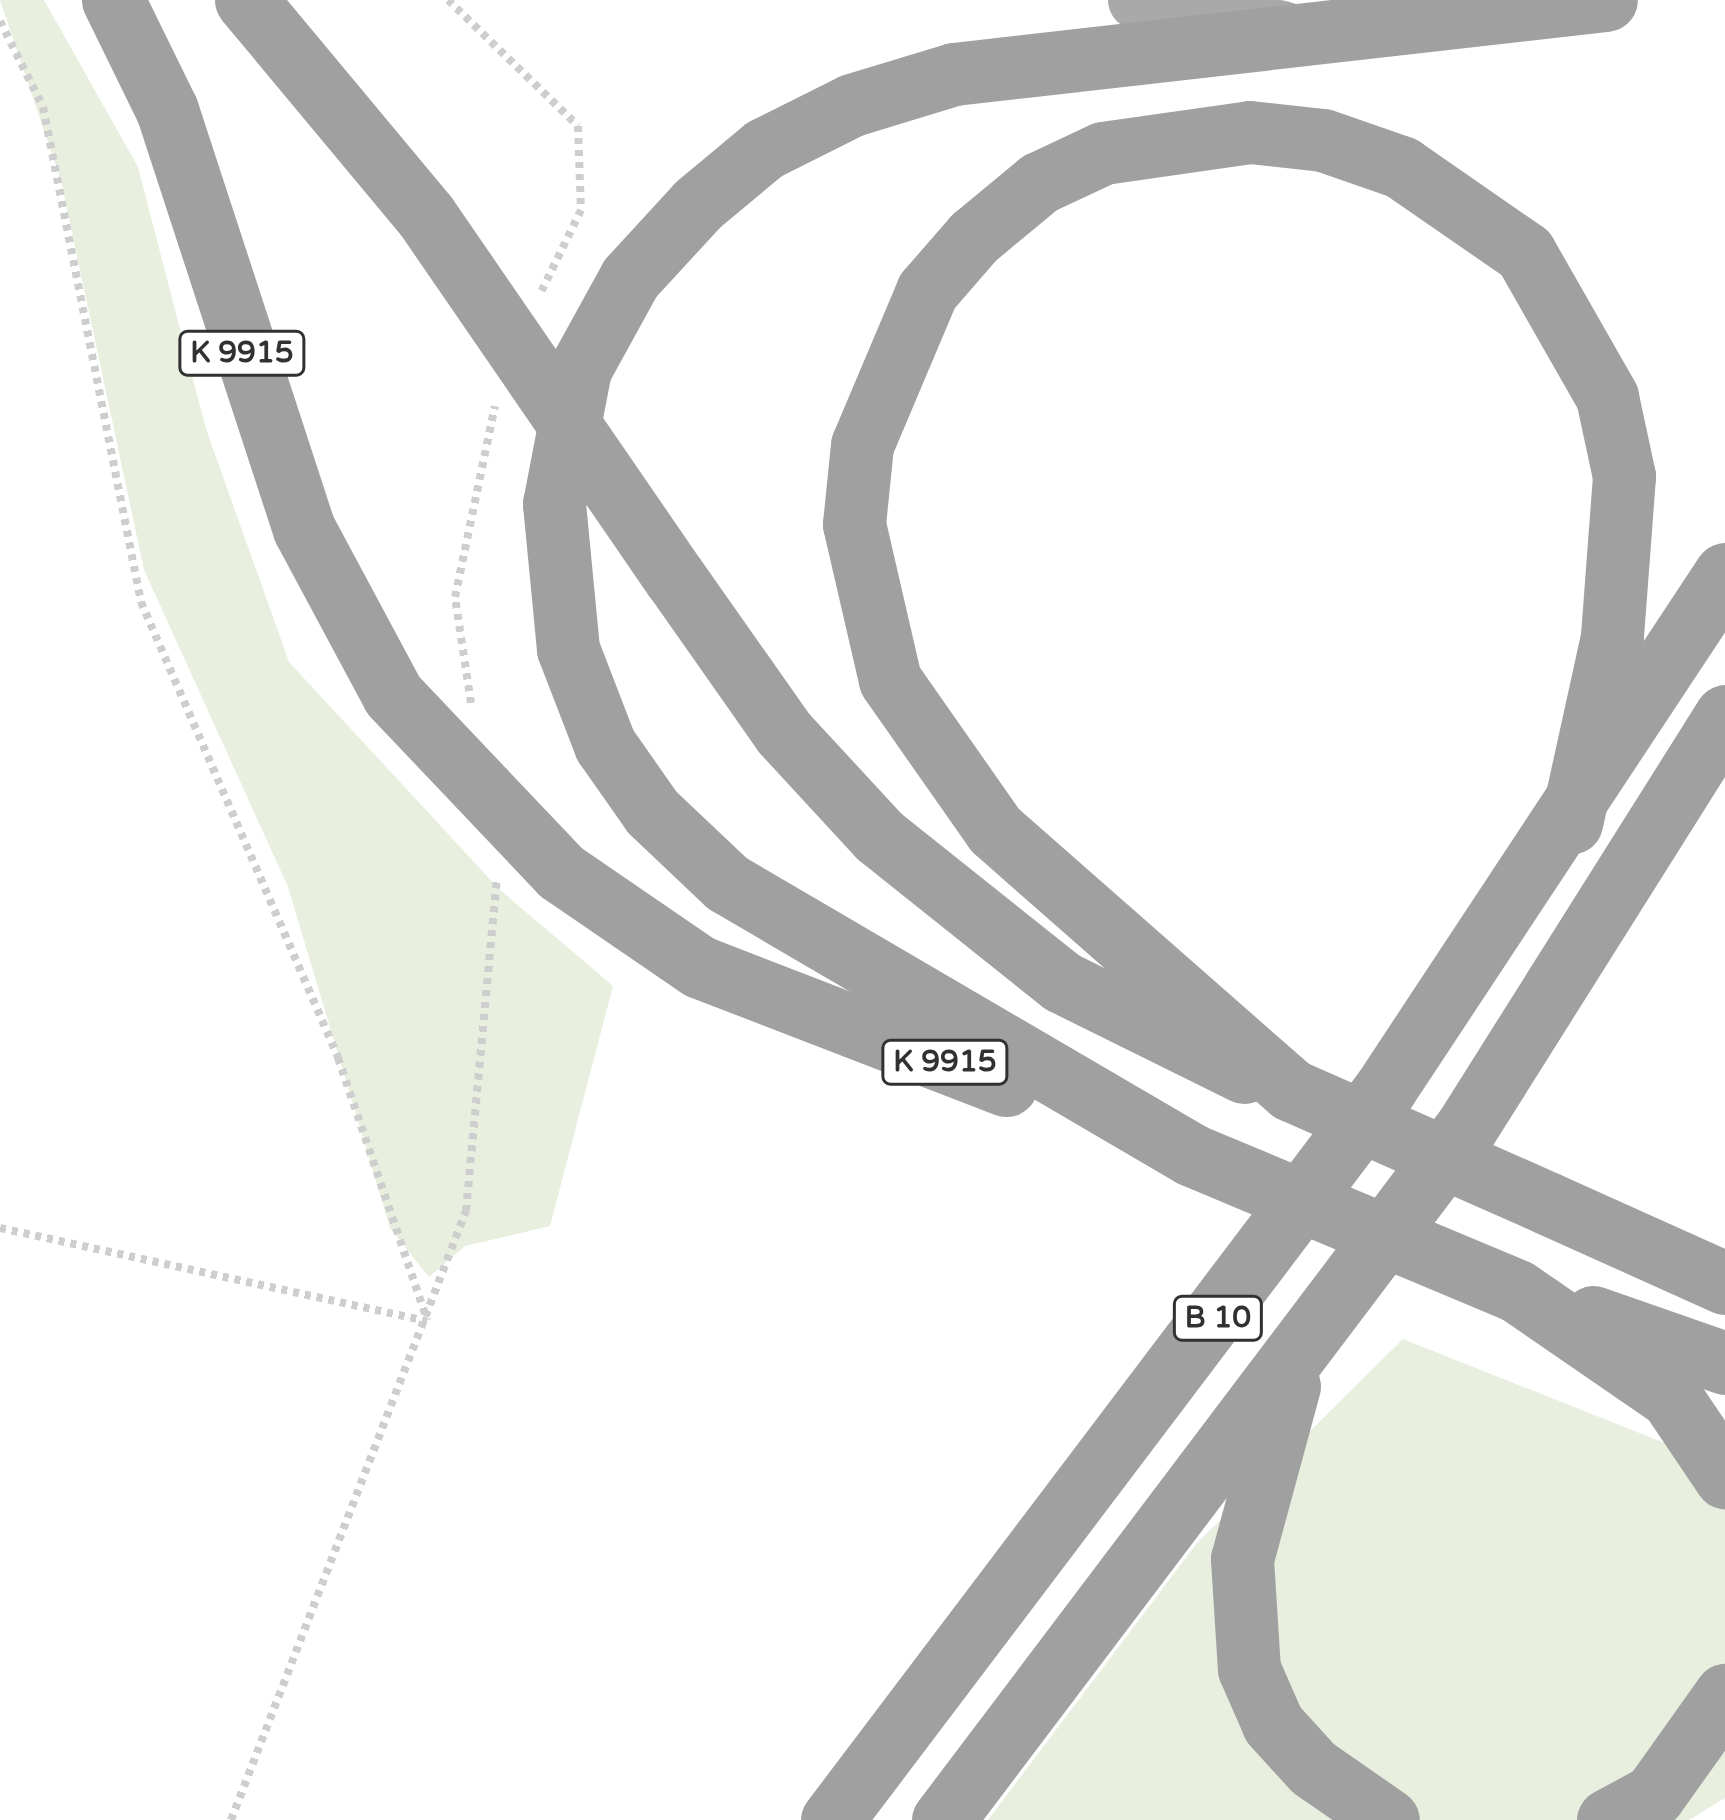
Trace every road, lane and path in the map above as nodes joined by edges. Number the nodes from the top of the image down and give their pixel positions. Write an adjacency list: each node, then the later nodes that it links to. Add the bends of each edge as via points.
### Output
1 (113, 0): 16 (highway, K 9915, bridge, via 167,110 304,529 393,695 561,872 700,967)
2 (246, 0): 15 (highway, bridge, via 426,216 784,733 879,836 1062,982)
3 (448, 0): 8 (path, via 578,126 580,210)
4 (1138, 0): 7 (main road)
5 (1606, 0): 7 (highway)
6 (0, 21): 20 (path, via 43,106 142,602 312,992)
7 (1324, 40): 16 (highway, via 954,74 852,105 764,149 630,278 580,369 560,441 555,568 568,649 605,745 652,812 767,908)
8 (536, 305)
9 (504, 383): 11 (path, via 480,442 455,597)
10 (1725, 574): 13 (highway, B 10)
11 (472, 710)
12 (1725, 716): 21 (highway, B 10, via 1466,1128)
13 (1570, 823): 15 (highway, via 1624,554 1607,397 1572,320 1525,253 1401,166 1323,140 1250,132 1103,154 1039,183 927,291 868,425 854,524 890,680 938,760); 26 (highway, B 10, via 1235,1296)
14 (496, 866): 20 (path, via 466,1211)
15 (1166, 1012): 18 (highway, bridge, via 1291,1090)
16 (1192, 1155): 19 (highway, K 9915, bridge)
17 (0, 1228): 20 (path)
18 (1725, 1283)
19 (1517, 1291): 22 (highway, K 9915); 23 (highway, via 1671,1397)
20 (428, 1321): 25 (path)
21 (1302, 1345): 27 (highway, B 10); 28 (highway, via 1241,1558 1246,1651 1273,1724)
22 (1725, 1363)
23 (1725, 1477)
24 (1725, 1695): 29 (highway, via 1654,1795)
25 (231, 1820)
26 (832, 1820)
27 (943, 1820)
28 (1388, 1820)
29 (1608, 1820)

